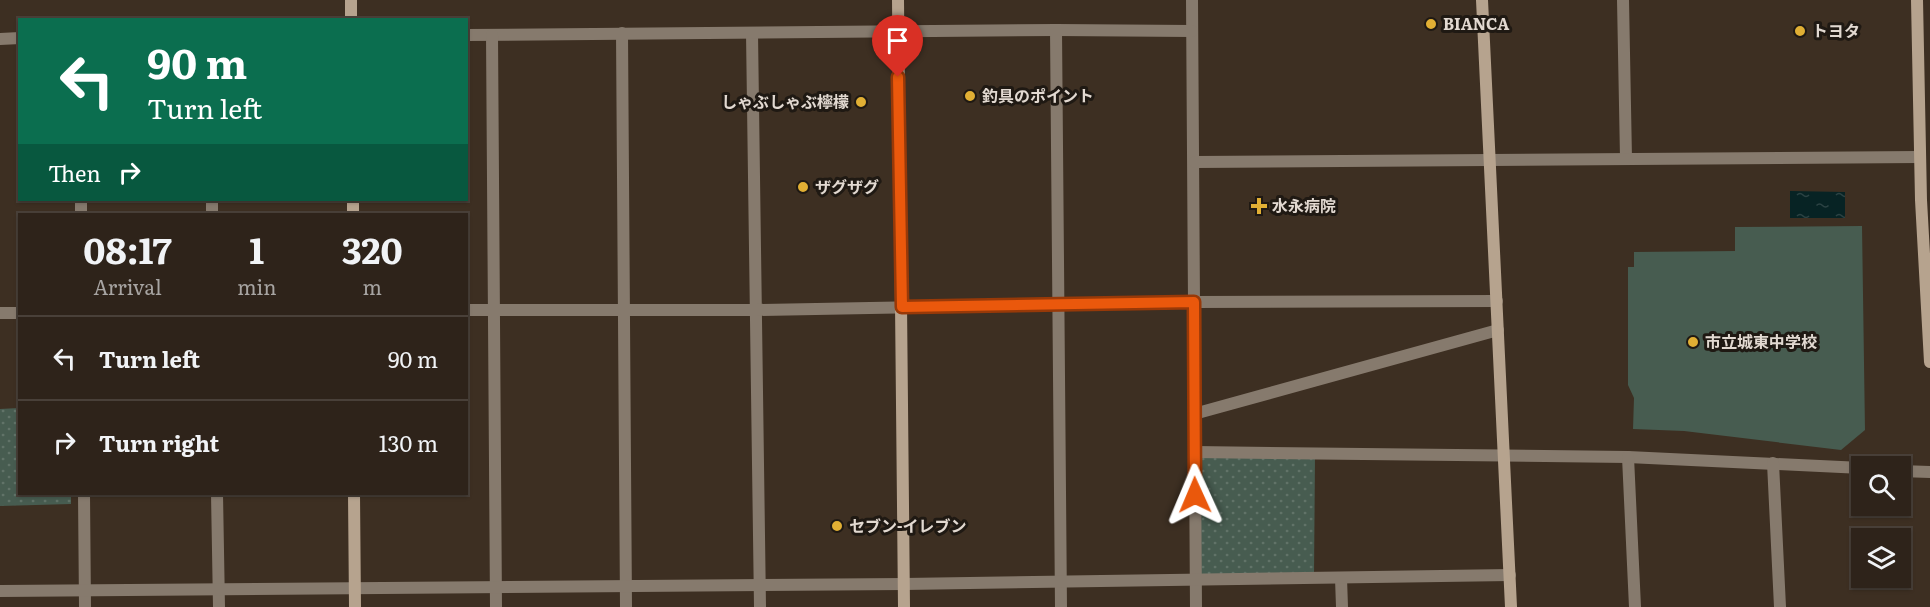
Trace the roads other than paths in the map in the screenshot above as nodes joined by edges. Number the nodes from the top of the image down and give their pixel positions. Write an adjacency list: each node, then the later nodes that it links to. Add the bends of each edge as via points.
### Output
1 (351, 0): 7 (street)
2 (898, 0): 9 (street)
3 (1192, 0): 10 (street)
4 (1482, 0): 19 (street)
5 (1623, 0): 18 (street)
6 (1917, 0): 17 (street)
7 (351, 18)
8 (1056, 30): 9 (street); 10 (street); 23 (street)
9 (897, 31): 12 (street); 24 (street)
10 (1192, 31): 20 (street)
11 (622, 33): 12 (street); 14 (street); 26 (street)
12 (752, 33): 28 (street)
13 (468, 35): 14 (street)
14 (492, 35): 25 (street)
15 (18, 38): 16 (street)
16 (0, 39)
17 (1919, 157): 18 (street); 32 (street)
18 (1626, 158): 19 (street)
19 (1490, 159): 20 (street); 21 (street)
20 (1195, 162): 22 (street)
21 (1497, 301): 22 (street); 31 (street)
22 (1194, 302): 23 (street); 33 (street)
23 (1059, 306): 24 (street); 47 (street)
24 (902, 307): 28 (street); 48 (street)
25 (496, 309): 26 (street); 27 (street); 51 (street)
26 (623, 309): 28 (street); 52 (street)
27 (468, 310)
28 (756, 310): 49 (street)
29 (0, 313): 30 (street)
30 (18, 313)
31 (1498, 330): 33 (street); 35 (street)
32 (1930, 362)
33 (1194, 414): 34 (street)
34 (1194, 452): 35 (street); 46 (street)
35 (1504, 454): 36 (street); 44 (street)
36 (1628, 457): 37 (street); 67 (street)
37 (1773, 463): 38 (street); 68 (street)
38 (1851, 467)
39 (1911, 471): 40 (street)
40 (1930, 472)
41 (84, 495): 54 (street)
42 (217, 495): 53 (street)
43 (354, 495): 50 (street)
44 (1510, 575): 45 (street); 66 (street)
45 (1341, 578): 46 (street); 65 (street)
46 (1196, 581): 47 (street); 64 (street)
47 (1061, 582): 48 (street); 63 (street)
48 (904, 584): 49 (street); 62 (street)
49 (760, 585): 52 (street); 61 (street)
50 (355, 587): 51 (street); 53 (street); 58 (street)
51 (495, 587): 52 (street); 59 (street)
52 (626, 587): 60 (street)
53 (219, 588): 54 (street); 57 (street)
54 (85, 590): 55 (street); 56 (street)
55 (0, 591)
56 (86, 607)
57 (219, 607)
58 (355, 607)
59 (496, 607)
60 (626, 607)
61 (760, 607)
62 (904, 607)
63 (1061, 607)
64 (1196, 607)
65 (1342, 607)
66 (1511, 607)
67 (1635, 607)
68 (1780, 607)

